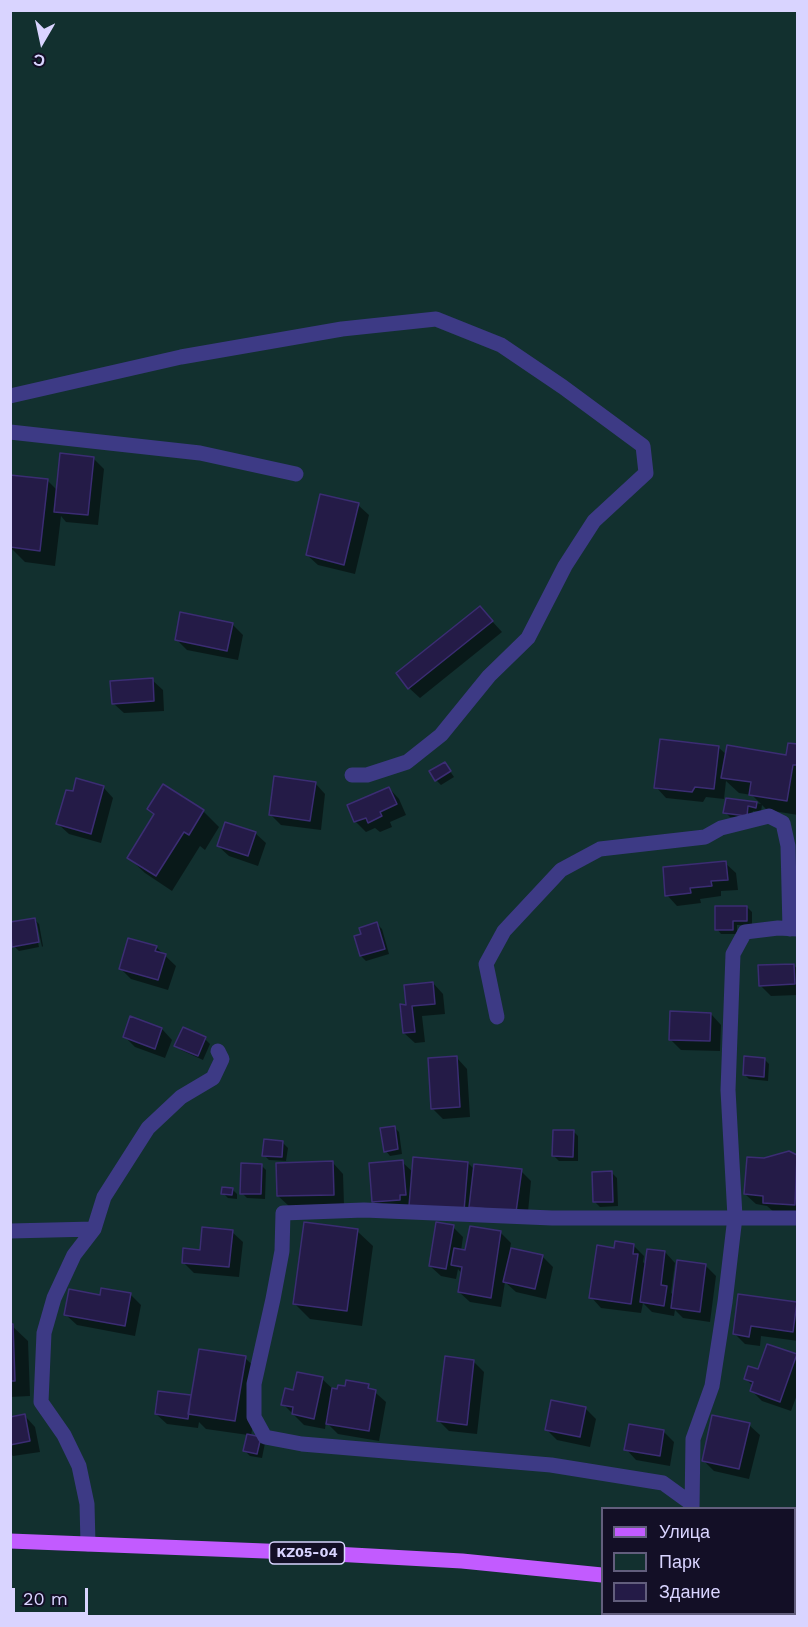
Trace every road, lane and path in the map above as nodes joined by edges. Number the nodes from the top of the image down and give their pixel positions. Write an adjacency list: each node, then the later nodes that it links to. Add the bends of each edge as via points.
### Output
1 (10, 396): 4 (street, via 181,357 342,329 436,319 501,345 643,446 646,473 594,521 565,566 528,638 489,676 441,735 406,762 367,775)
2 (10, 432): 3 (street, via 200,453)
3 (296, 474)
4 (352, 775)
5 (794, 929): 6 (street, via 783,823 769,816 721,828 705,837 600,849 561,870 504,931 486,964); 8 (street, via 745,932 733,954 728,1090)
6 (497, 1017)
7 (218, 1051): 10 (street, via 222,1059 213,1078 181,1097 148,1128 104,1197)
8 (735, 1217): 9 (street); 12 (street, via 712,1386 693,1438); 12 (street, via 552,1218 364,1210 282,1213 282,1251 254,1384 254,1417 265,1437 302,1444 550,1465 663,1483)
9 (798, 1218)
10 (94, 1229): 11 (street); 14 (street, via 74,1255 54,1298 44,1333 41,1402 79,1466 87,1504)
11 (10, 1231)
12 (692, 1506)
13 (10, 1541): 14 (main road, KZ05-04)
14 (88, 1544): 15 (main road, KZ05-04, via 462,1561)
15 (601, 1575)

